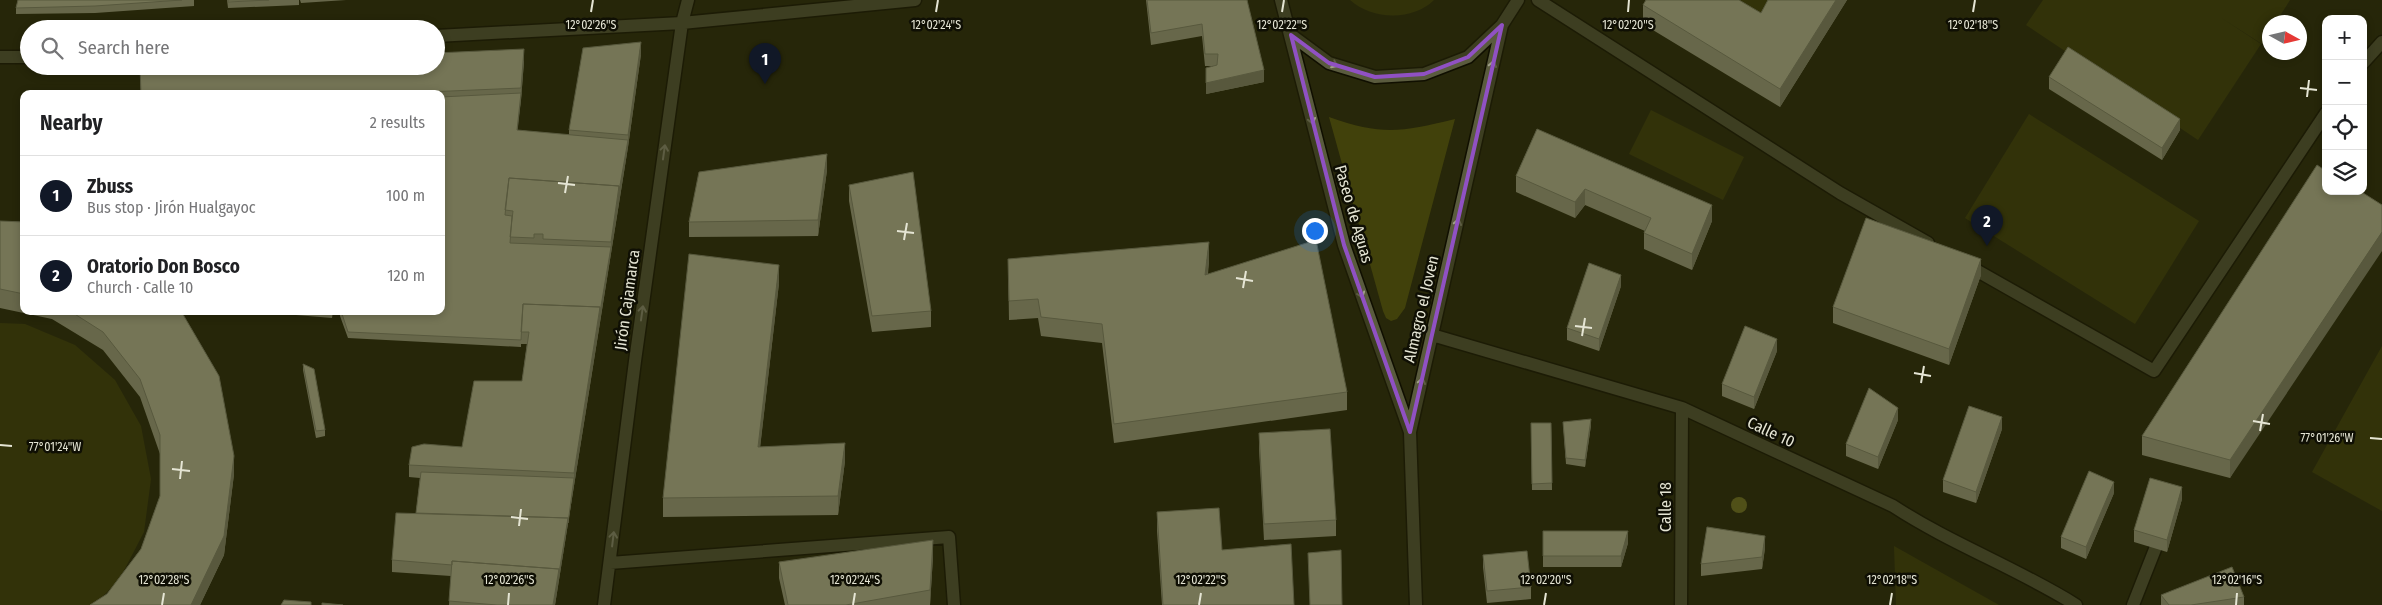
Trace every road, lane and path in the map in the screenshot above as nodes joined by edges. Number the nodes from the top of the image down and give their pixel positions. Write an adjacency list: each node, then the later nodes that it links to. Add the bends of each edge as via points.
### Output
1 (688, 0): 6 (street, Jirón Cajamarca)
2 (915, 0): 6 (street)
3 (1280, 0): 8 (street, Paseo de Aguas)
4 (1518, 0): 7 (street)
5 (1538, 0): 15 (street, via 1840,194)
6 (682, 23): 9 (street); 21 (street, Jirón Cajamarca, one-way to 6)
7 (1502, 25): 8 (street, one-way to 7, via 1329,64 1375,77 1424,74 1468,57); 17 (street, Almagro el Joven, one-way to 7)
8 (1291, 35): 19 (street, Paseo de Aguas, one-way to 19, via 1344,245)
9 (445, 36)
10 (2382, 42): 13 (street)
11 (20, 56): 12 (street)
12 (0, 57)
13 (2366, 60)
14 (2322, 119): 16 (street, via 2154,371)
15 (1942, 251)
16 (1959, 261)
17 (1432, 335): 18 (street, Calle 10); 19 (street, Almagro el Joven, one-way to 17)
18 (1682, 408): 25 (street, Calle 18); 26 (street, Calle 10, via 1893,506)
19 (1410, 432): 24 (street, Almagro el Joven)
20 (2165, 524): 27 (street)
21 (610, 563): 22 (street, Jirón Cajamarca); 23 (street, via 948,537)
22 (604, 605)
23 (954, 605)
24 (1416, 605)
25 (1681, 605)
26 (2076, 605)
27 (2133, 605)

